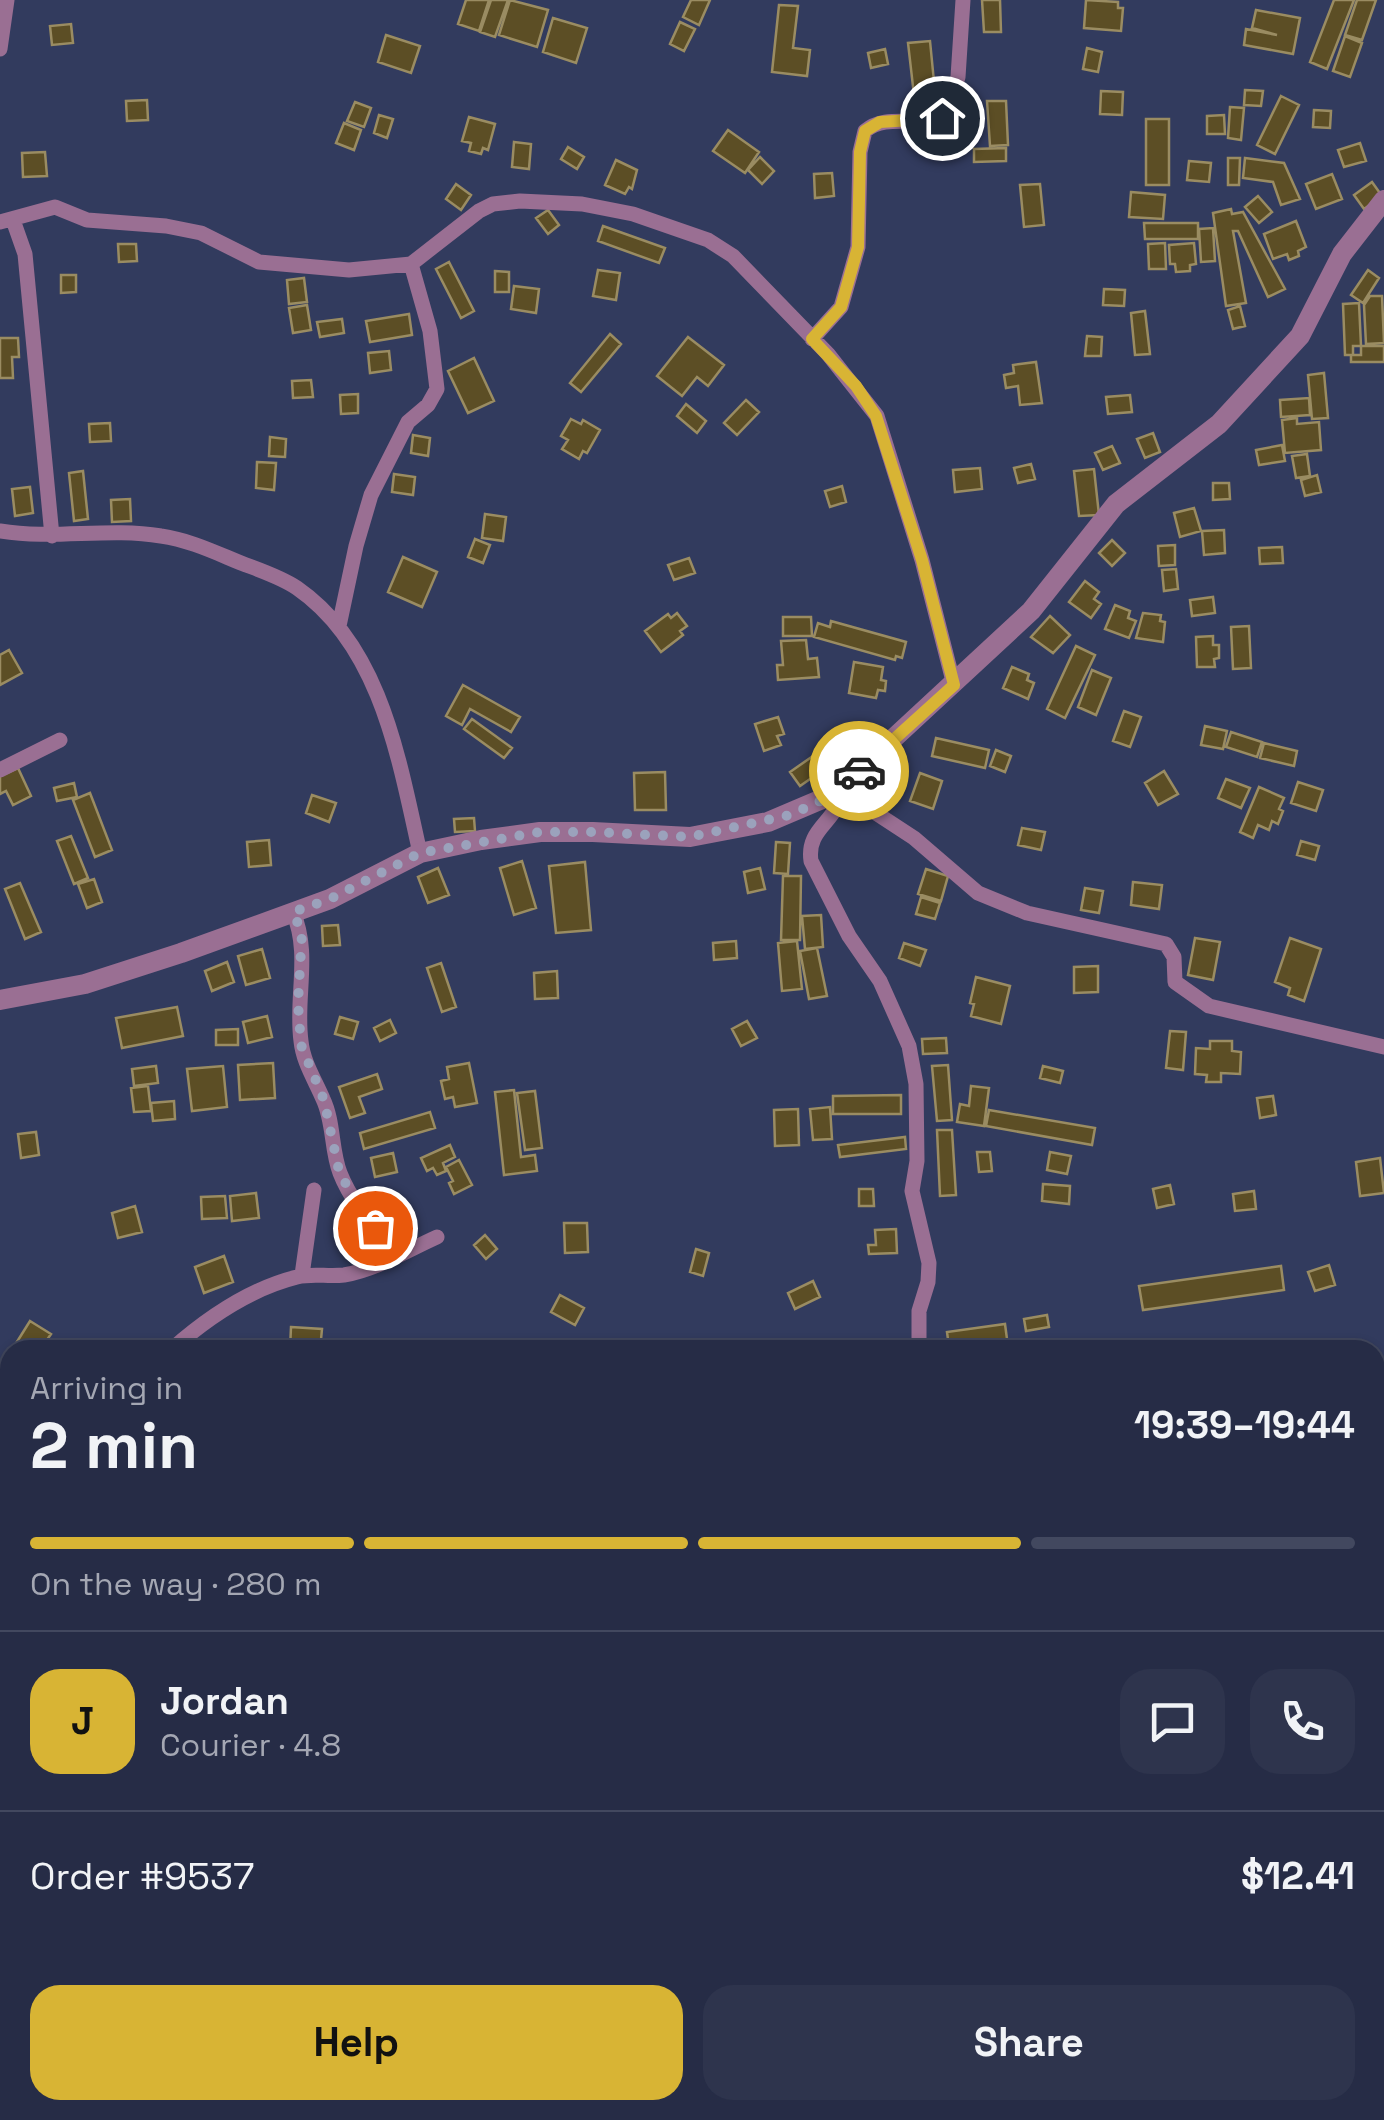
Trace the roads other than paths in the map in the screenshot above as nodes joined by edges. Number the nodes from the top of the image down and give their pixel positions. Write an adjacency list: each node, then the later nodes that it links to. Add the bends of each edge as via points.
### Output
1 (7, 0): 3 (street)
2 (963, 0): 7 (street, via 958,77 947,113 880,122 865,131 858,247 841,307)
3 (0, 50)
4 (1384, 200): 11 (street, via 1342,254 1300,336 1219,424 1116,504 1031,611)
5 (6, 221): 6 (street, via 55,207 87,220 201,234 259,262 349,270); 9 (street, via 25,254)
6 (411, 264): 7 (street, via 493,204 582,204 708,240); 10 (street, via 437,389 408,422 370,494)
7 (812, 339): 11 (street, via 876,416)
8 (0, 532): 9 (street)
9 (52, 536): 10 (street, via 141,534 192,542 295,586)
10 (340, 626): 15 (street, via 392,733)
11 (954, 685): 14 (street)
12 (60, 740): 13 (street)
13 (0, 770)
14 (844, 788): 15 (street, via 779,818 690,837 540,832); 18 (street, via 978,893 1027,913 1166,944 1176,982 1209,1006); 24 (street, via 810,850 909,1046 916,1084 912,1191 929,1263)
15 (420, 853): 16 (street)
16 (293, 912): 17 (street, via 86,984); 21 (street, via 302,933 298,1003 306,1063 324,1100 339,1171)
17 (0, 1000)
18 (1384, 1047)
19 (314, 1190): 22 (street)
20 (437, 1237): 21 (street)
21 (397, 1256): 22 (street, via 344,1275)
22 (302, 1275): 23 (street, via 223,1308)
23 (183, 1340)
24 (918, 1340)

